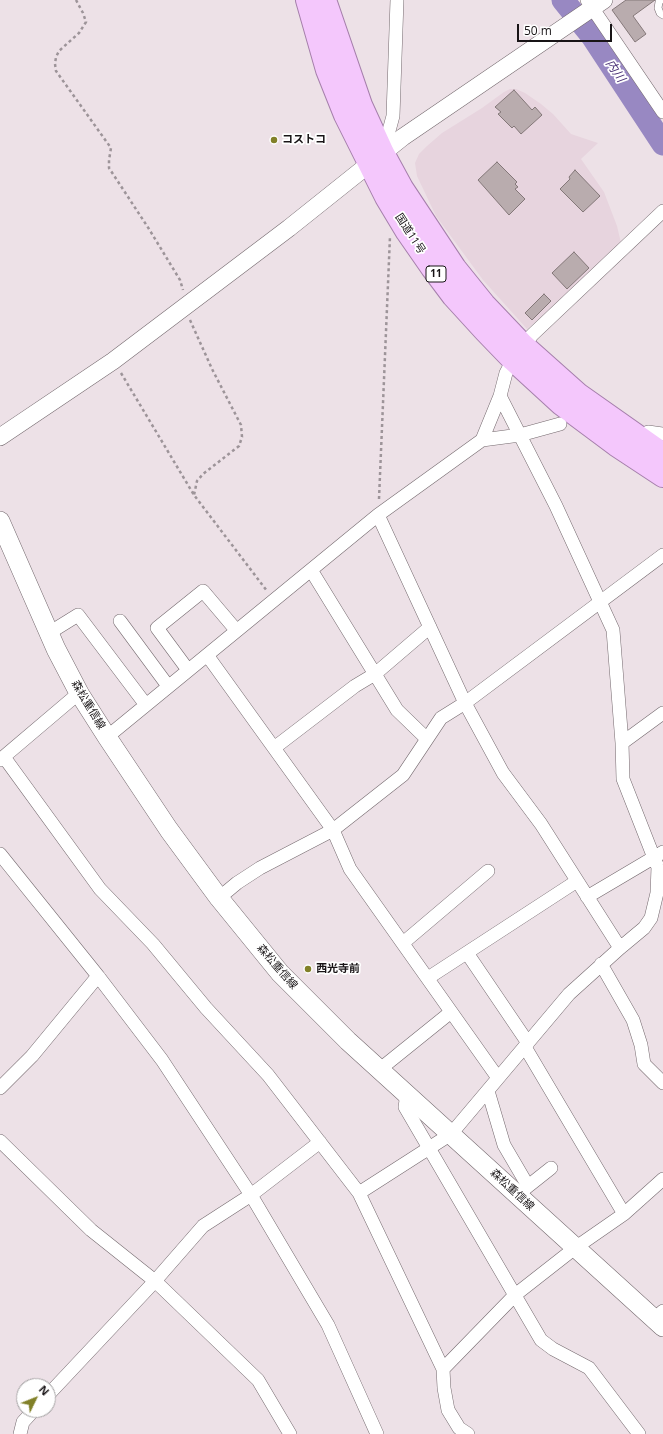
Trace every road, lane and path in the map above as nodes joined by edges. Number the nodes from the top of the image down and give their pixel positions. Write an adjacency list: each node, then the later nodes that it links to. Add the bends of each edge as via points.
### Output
1 (76, 0): 12 (path, via 86,22 56,57 56,71 111,148 109,168 180,280)
2 (307, 0): 9 (highway, 国道11号 / 11, via 327,70 345,115)
3 (325, 0): 9 (highway, 国道11号 / 11, via 361,105)
4 (397, 0): 9 (street, via 393,116)
5 (661, 0): 7 (lane, via 658,8)
6 (593, 5): 8 (street); 9 (street)
7 (663, 15)
8 (663, 112)
9 (376, 158): 12 (street, via 289,228); 13 (highway, 国道11号 / 11, via 386,197 432,268 459,302)
10 (663, 211): 13 (street, via 532,335)
11 (390, 233): 25 (path)
12 (187, 304): 14 (street); 24 (path, via 191,324 241,425 242,437 239,446 197,481)
13 (518, 353): 15 (street, via 506,373); 21 (highway, 国道11号 / 11); 23 (highway, 国道11号 / 11, via 561,404)
14 (113, 361): 19 (street); 24 (path)
15 (500, 396): 18 (street); 20 (street)
16 (560, 424): 18 (street)
17 (663, 434): 21 (street, via 648,432)
18 (520, 435): 20 (street); 30 (street)
19 (0, 437)
20 (482, 440): 25 (street)
21 (642, 440): 22 (highway, 国道11号 / 11)
22 (663, 454)
23 (663, 476)
24 (194, 495): 29 (path)
25 (378, 515): 28 (street); 32 (street)
26 (0, 521): 34 (main road, 森松重信線)
27 (663, 555): 30 (street)
28 (311, 570): 29 (street); 37 (street)
29 (273, 600): 33 (street)
30 (600, 602): 40 (street); 45 (street, via 613,630)
31 (120, 621): 38 (street)
32 (430, 627): 37 (street); 40 (street)
33 (236, 630): 35 (street); 36 (street, via 203,591 157,628)
34 (49, 633): 39 (main road, 森松重信線); 41 (street, via 78,615)
35 (207, 655): 36 (street); 46 (street)
36 (188, 670): 38 (street)
37 (374, 674): 44 (street, via 397,710); 46 (street)
38 (168, 686): 41 (street)
39 (79, 693): 43 (main road, 森松重信線); 47 (street)
40 (465, 703): 44 (street, via 441,718); 52 (street, via 503,773 541,824)
41 (146, 705): 43 (street)
42 (663, 713): 45 (street)
43 (107, 737): 54 (main road, 森松重信線, via 169,830)
44 (427, 739): 48 (street, via 403,775)
45 (622, 743): 50 (street, via 623,779)
46 (274, 748): 48 (street)
47 (2, 759): 71 (street, via 100,889 153,944 206,1008 268,1075)
48 (333, 830): 54 (street, via 260,868); 55 (street, via 350,869)
49 (0, 854): 59 (street)
50 (659, 863): 53 (street); 56 (street, via 657,893 651,918 644,928)
51 (488, 871): 55 (street)
52 (577, 882): 53 (street); 57 (street)
53 (587, 897): 56 (street)
54 (219, 898): 63 (main road, 森松重信線, via 280,973)
55 (403, 943): 60 (street)
56 (620, 948): 58 (street)
57 (467, 953): 60 (street); 62 (street)
58 (601, 964): 62 (street, via 570,994); 65 (street, via 633,1020 644,1064)
59 (98, 976): 66 (street, via 32,1056); 77 (street, via 162,1060)
60 (428, 978): 61 (street)
61 (451, 1012): 63 (street); 64 (street)
62 (526, 1045): 64 (street); 78 (street)
63 (380, 1070): 68 (main road, 森松重信線)
64 (498, 1078): 67 (street)
65 (663, 1084)
66 (0, 1088)
67 (488, 1091): 69 (street); 75 (street, via 504,1145)
68 (407, 1094): 69 (main road, 森松重信線); 72 (street, via 405,1107)
69 (451, 1134): 72 (street); 75 (main road, 森松重信線)
70 (0, 1141): 80 (street, via 91,1230)
71 (320, 1142): 76 (street); 77 (street)
72 (430, 1148): 76 (street); 81 (street)
73 (551, 1168): 75 (street)
74 (663, 1179): 78 (street)
75 (523, 1191): 79 (main road, 森松重信線)
76 (359, 1193): 83 (street)
77 (251, 1195): 80 (street, via 203,1226); 90 (street, via 328,1325)
78 (624, 1214): 79 (street)
79 (575, 1248): 81 (street); 82 (main road, 森松重信線)
80 (155, 1280): 84 (street); 89 (street, via 258,1380)
81 (515, 1295): 83 (street); 91 (street, via 541,1340 589,1368)
82 (660, 1319)
83 (443, 1369): 87 (street, via 448,1410)
84 (56, 1386)
85 (29, 1418): 86 (street)
86 (22, 1428): 88 (street)
87 (460, 1432)
88 (10, 1434)
89 (290, 1434)
90 (377, 1434)
91 (639, 1434)

